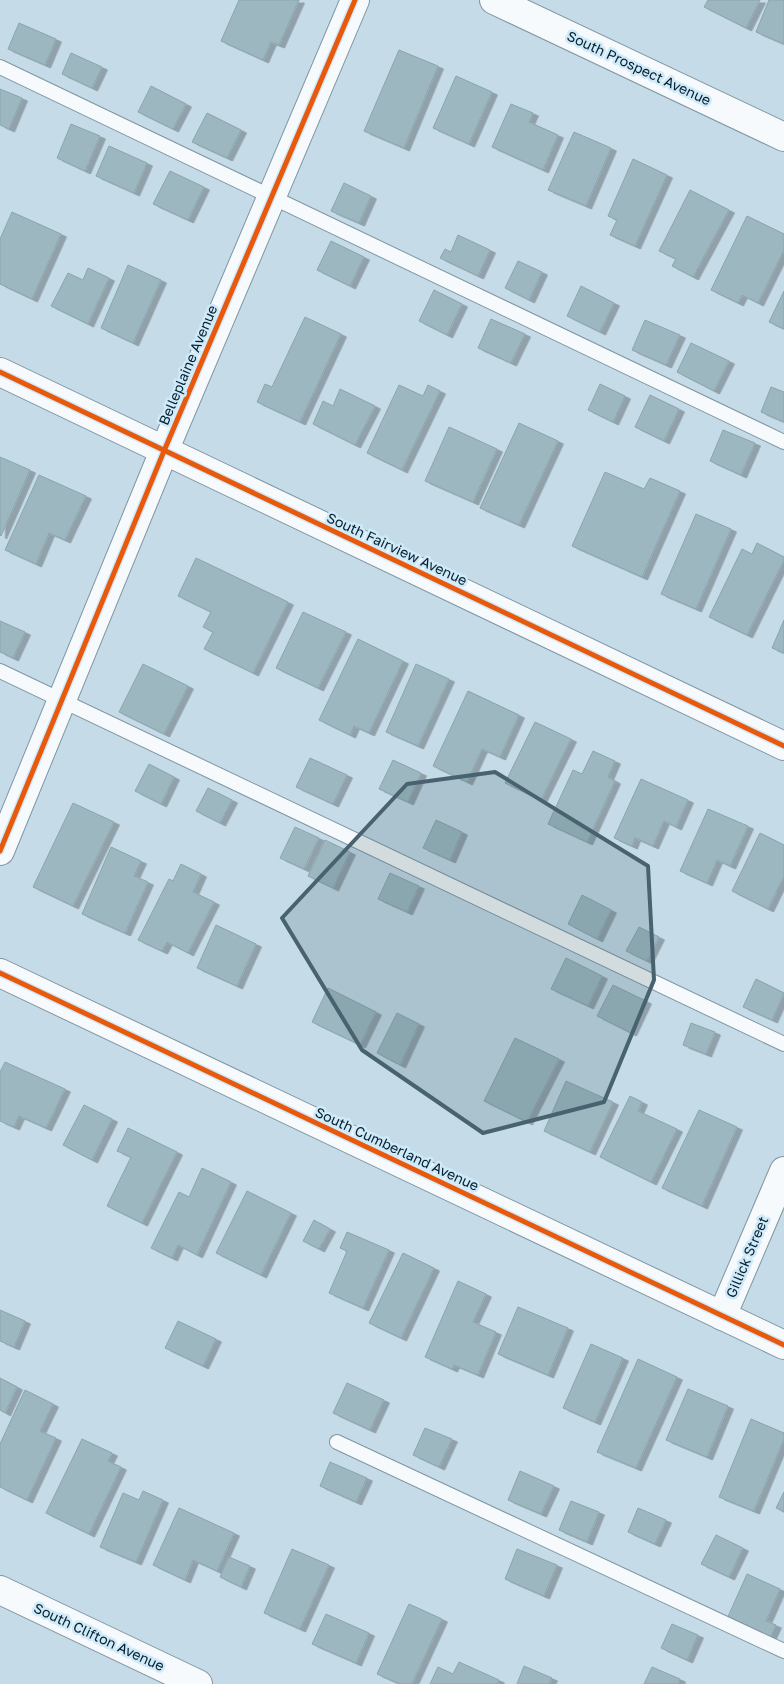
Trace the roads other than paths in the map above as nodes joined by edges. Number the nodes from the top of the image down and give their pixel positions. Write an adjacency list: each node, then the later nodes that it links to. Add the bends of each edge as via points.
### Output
1 (355, 0): 5 (street, Belleplaine Avenue)
2 (494, 0): 4 (street, South Prospect Avenue)
3 (0, 67): 5 (lane)
4 (784, 136)
5 (272, 196): 7 (lane); 8 (street, Belleplaine Avenue)
6 (0, 372): 8 (street, South Fairview Avenue)
7 (784, 442)
8 (164, 451): 10 (street, Belleplaine Avenue); 11 (street, South Fairview Avenue)
9 (0, 671): 10 (lane)
10 (61, 700): 12 (street, Belleplaine Avenue); 14 (lane)
11 (784, 746)
12 (0, 851)
13 (0, 973): 16 (street, South Cumberland Avenue)
14 (784, 1044)
15 (784, 1171): 16 (street, Gillick Street)
16 (722, 1316): 17 (street, South Cumberland Avenue)
17 (784, 1345)
18 (337, 1442): 20 (lane)
19 (0, 1590): 21 (street, South Clifton Avenue)
20 (784, 1651)
21 (198, 1684)

